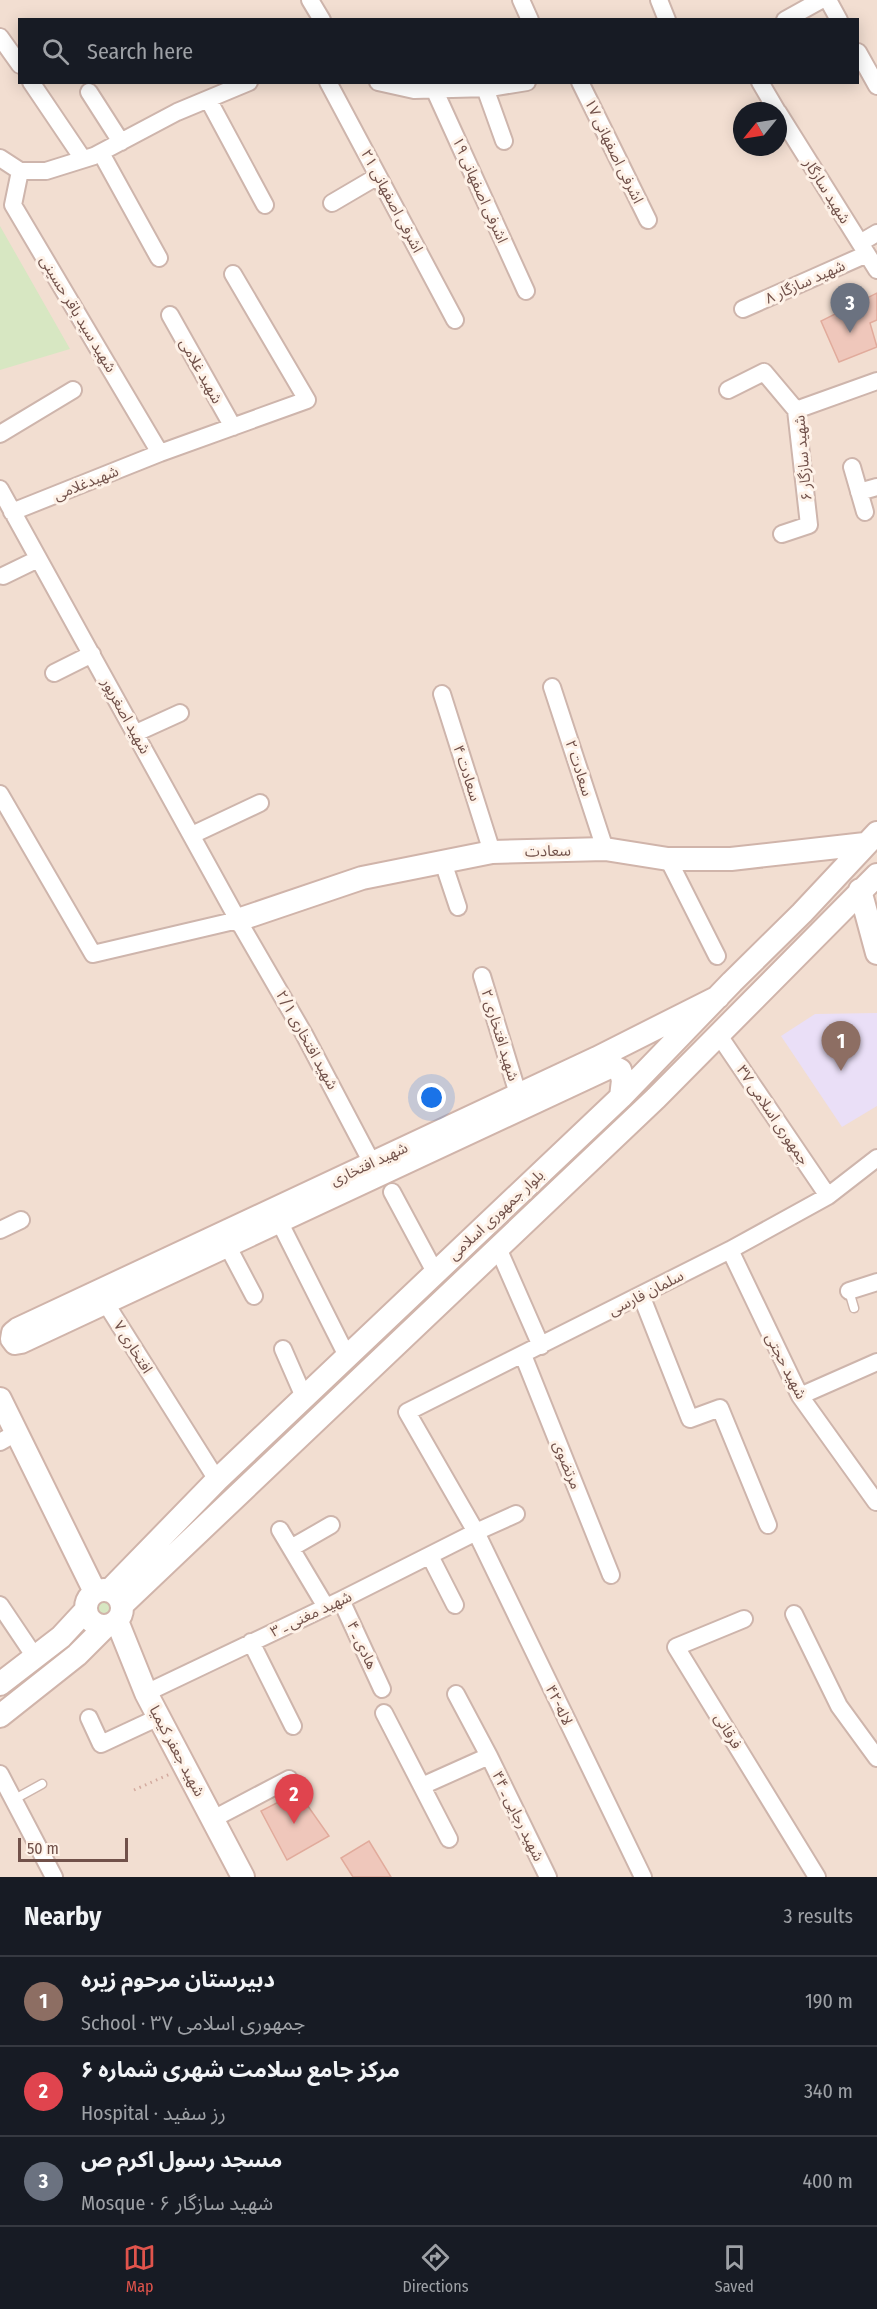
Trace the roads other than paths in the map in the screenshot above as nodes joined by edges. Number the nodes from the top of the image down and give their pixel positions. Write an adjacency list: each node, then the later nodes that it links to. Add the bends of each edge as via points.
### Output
1 (310, 0): 7 (street)
2 (520, 0): 8 (street)
3 (659, 0): 9 (street)
4 (821, 0): 6 (street)
5 (828, 0): 11 (street)
6 (799, 5): 10 (street)
7 (321, 18)
8 (529, 18)
9 (666, 18)
10 (787, 18)
11 (838, 18)
12 (0, 37): 14 (street)
13 (859, 53): 22 (street)
14 (18, 62)
15 (32, 84): 33 (street)
16 (244, 84): 26 (street)
17 (329, 84): 35 (street, اشرفی اصفهانی ۲۱)
18 (387, 84): 23 (street, via 414,90)
19 (513, 84): 24 (street)
20 (581, 84): 38 (street, اشرفی اصفهانی ۱۷)
21 (761, 84): 27 (street, شهید سازگار)
22 (877, 86)
23 (441, 87): 24 (street); 44 (street, اشرفی اصفهانی ۱۹)
24 (485, 88): 29 (street)
25 (89, 92): 30 (street)
26 (208, 99): 30 (street); 37 (street)
27 (772, 102)
28 (787, 126): 40 (street, شهید سازگار)
29 (504, 141)
30 (121, 142): 31 (street)
31 (100, 153): 33 (street); 41 (street)
32 (0, 158): 34 (street)
33 (84, 159): 34 (street, via 46,171)
34 (20, 171): 54 (street, شهید سید باقر حسینی, via 13,205)
35 (378, 176): 36 (street); 47 (street, اشرفی اصفهانی ۲۱)
36 (332, 203)
37 (265, 205)
38 (648, 220)
39 (877, 233): 40 (street, شهید سازگار ۸)
40 (863, 249): 42 (street, شهید سازگار); 45 (street, شهید سازگار ۸)
41 (159, 258)
42 (877, 270)
43 (233, 274): 52 (street, شهیدغلامی, via 307,400)
44 (526, 291)
45 (743, 309)
46 (170, 315): 52 (street, شهید غلامی)
47 (455, 320)
48 (877, 381): 51 (street, شهید سازگار ۶)
49 (73, 390): 53 (street)
50 (728, 390): 51 (street, via 764,372)
51 (796, 410): 61 (street, شهید سازگار ۶, via 809,525)
52 (233, 427): 54 (street, شهیدغلامی)
53 (0, 434)
54 (160, 453): 59 (street, شهیدغلامی)
55 (852, 467): 58 (street)
56 (877, 487): 58 (street)
57 (0, 489): 59 (street, شهید اصغرپور)
58 (860, 492): 60 (street)
59 (12, 512): 62 (street, شهید اصغرپور)
60 (866, 512)
61 (782, 534)
62 (38, 559): 63 (street); 64 (street, شهید اصغرپور)
63 (3, 576)
64 (92, 654): 65 (street); 69 (street, شهید اصغرپور)
65 (54, 673)
66 (552, 687): 74 (street, سعادت ۲)
67 (442, 694): 75 (street, سعادت ۴)
68 (180, 713): 69 (street)
69 (136, 733): 72 (street, شهید اصغرپور)
70 (0, 794): 82 (street, via 93,954)
71 (260, 803): 72 (street)
72 (192, 835): 82 (street, شهید اصغرپور)
73 (871, 838): 76 (street, سعادت, via 731,859); 81 (street, بلوار جمهوری اسلامی)
74 (605, 849): 75 (street, سعادت); 76 (street, سعادت)
75 (492, 852): 77 (street, سعادت)
76 (668, 859): 86 (street)
77 (443, 862): 80 (street); 82 (street, سعادت, via 362,878)
78 (877, 875): 79 (street, بلوار جمهوری اسلامی)
79 (860, 890): 83 (street, بلوار جمهوری اسلامی); 85 (street)
80 (458, 907)
81 (802, 913): 83 (street, via 800,922 805,930 813,934); 84 (street, بلوار جمهوری اسلامی)
82 (238, 920): 95 (street, شهید افتخاری ۲/۱)
83 (822, 932): 87 (street, بلوار جمهوری اسلامی)
84 (764, 950): 87 (street, via 774,948 783,954 786,963); 89 (street, بلوار جمهوری اسلامی)
85 (877, 953)
86 (717, 956)
87 (782, 972): 90 (street, بلوار جمهوری اسلامی)
88 (483, 976): 92 (street, شهید افتخاری ۲)
89 (718, 997): 91 (street, شهید افتخاری); 93 (street, بلوار جمهوری اسلامی)
90 (718, 1034): 97 (street, جمهوری اسلامی ۳۷); 102 (street, بلوار جمهوری اسلامی)
91 (597, 1065): 92 (street, شهید افتخاری); 93 (street, via 620,1070); 99 (street)
92 (518, 1095): 95 (street, شهید افتخاری)
93 (621, 1097): 104 (street, بلوار جمهوری اسلامی)
94 (877, 1158): 97 (street, سلمان فارسی)
95 (372, 1162): 111 (street, شهید افتخاری)
96 (392, 1192): 104 (street)
97 (828, 1196): 103 (street, سلمان فارسی)
98 (21, 1220): 100 (street)
99 (279, 1221): 101 (street); 115 (street)
100 (0, 1230)
101 (227, 1245): 108 (street); 109 (street)
102 (498, 1248): 112 (street); 135 (street, بلوار جمهوری اسلامی)
103 (730, 1250): 107 (street, سلمان فارسی); 117 (street, شهید حجتی)
104 (435, 1272): 115 (street, بلوار جمهوری اسلامی)
105 (877, 1282): 106 (street)
106 (849, 1291): 110 (lane)
107 (641, 1295): 112 (street, سلمان فارسی); 126 (street, via 690,1419 720,1408)
108 (254, 1296)
109 (105, 1302): 111 (street, via 21,1342 15,1343); 122 (street, افتخاری ۷)
110 (854, 1308)
111 (10, 1336)
112 (541, 1346): 114 (street, سلمان فارسی)
113 (284, 1349): 118 (street)
114 (523, 1355): 120 (street, سلمان فارسی); 131 (street, مرتضوی)
115 (347, 1356): 118 (street, بلوار جمهوری اسلامی)
116 (877, 1362): 117 (street)
117 (800, 1396): 123 (street, شهید حجتی)
118 (304, 1397): 122 (street, بلوار جمهوری اسلامی)
119 (0, 1400): 121 (street, شهید جعفر کیمیا)
120 (407, 1412): 128 (street, لاله-۴۲)
121 (8, 1438): 135 (street, شهید جعفر کیمیا)
122 (217, 1480): 135 (street, بلوار جمهوری اسلامی)
123 (876, 1502)
124 (516, 1514): 128 (street, شهید مغنی ـ ۳)
125 (331, 1525): 129 (street)
126 (768, 1525)
127 (280, 1530): 129 (street, هادی ـ ۴)
128 (476, 1532): 130 (street, شهید مغنی ـ ۳); 163 (street, لاله-۴۲)
129 (291, 1548): 132 (street, هادی ـ ۴)
130 (429, 1556): 132 (street, شهید مغنی ـ ۳); 134 (street)
131 (611, 1575)
132 (334, 1603): 139 (street, شهید مغنی ـ ۳); 143 (street, هادی ـ ۴)
133 (0, 1605): 141 (street)
134 (455, 1605)
135 (106, 1607): 138 (street, بلوار جمهوری اسلامی); 140 (street, بلوار جمهوری اسلامی); 144 (street, شهید جعفر کیمیا)
136 (794, 1614): 152 (street, via 839,1706)
137 (744, 1619): 164 (street, فرقانی, via 676,1647)
138 (61, 1637): 140 (street, via 70,1635 78,1640); 141 (street, بلوار جمهوری اسلامی)
139 (251, 1642): 144 (street, شهید مغنی ـ ۳); 150 (street)
140 (76, 1655): 147 (street, بلوار جمهوری اسلامی)
141 (35, 1657): 142 (street, بلوار جمهوری اسلامی)
142 (0, 1684)
143 (382, 1689)
144 (146, 1692): 148 (street, شهید جعفر کیمیا)
145 (456, 1694): 151 (street)
146 (384, 1713): 156 (street)
147 (0, 1716)
148 (159, 1717): 149 (street, via 101,1744); 158 (street, شهید جعفر کیمیا)
149 (89, 1718)
150 (293, 1726)
151 (489, 1756): 156 (street, شهید رجایی ـ ۴۴); 162 (street, شهید رجایی ـ ۴۴)
152 (877, 1758)
153 (0, 1774): 157 (street)
154 (289, 1779): 158 (street)
155 (42, 1784): 157 (lane)
156 (422, 1786): 159 (street)
157 (13, 1800): 160 (street)
158 (213, 1819): 161 (street, شهید جعفر کیمیا)
159 (449, 1839)
160 (54, 1877)
161 (243, 1877)
162 (548, 1877)
163 (643, 1877)
164 (817, 1877)

